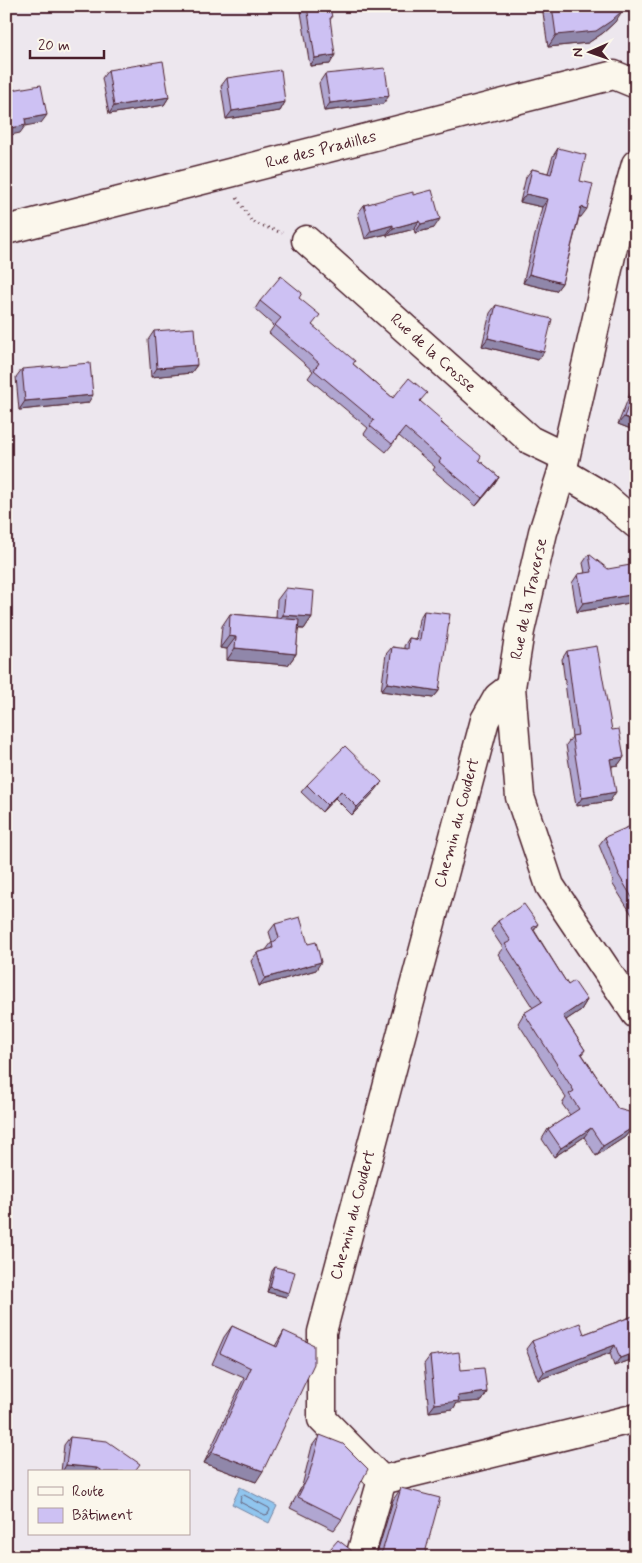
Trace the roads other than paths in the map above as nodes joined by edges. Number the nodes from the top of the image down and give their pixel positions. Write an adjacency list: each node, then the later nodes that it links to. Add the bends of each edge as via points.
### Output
1 (636, 84): 3 (street, Rue des Pradilles, via 614,75)
2 (636, 164): 4 (street, Rue de la Traverse)
3 (6, 230)
4 (625, 239): 6 (street, Rue de la Traverse)
5 (306, 240): 6 (street, Rue de la Crosse, via 530,440 554,452)
6 (563, 465): 7 (street, Rue de la Crosse); 8 (street, Rue de la Traverse, via 543,532 520,631)
7 (636, 524)
8 (511, 687): 9 (street, Rue de la Traverse, via 520,797 550,886); 11 (street, Chemin du Coudert, via 498,697 485,720 322,1332 322,1418)
9 (636, 1014)
10 (636, 1418): 11 (street)
11 (382, 1480): 12 (street)
12 (360, 1557)

